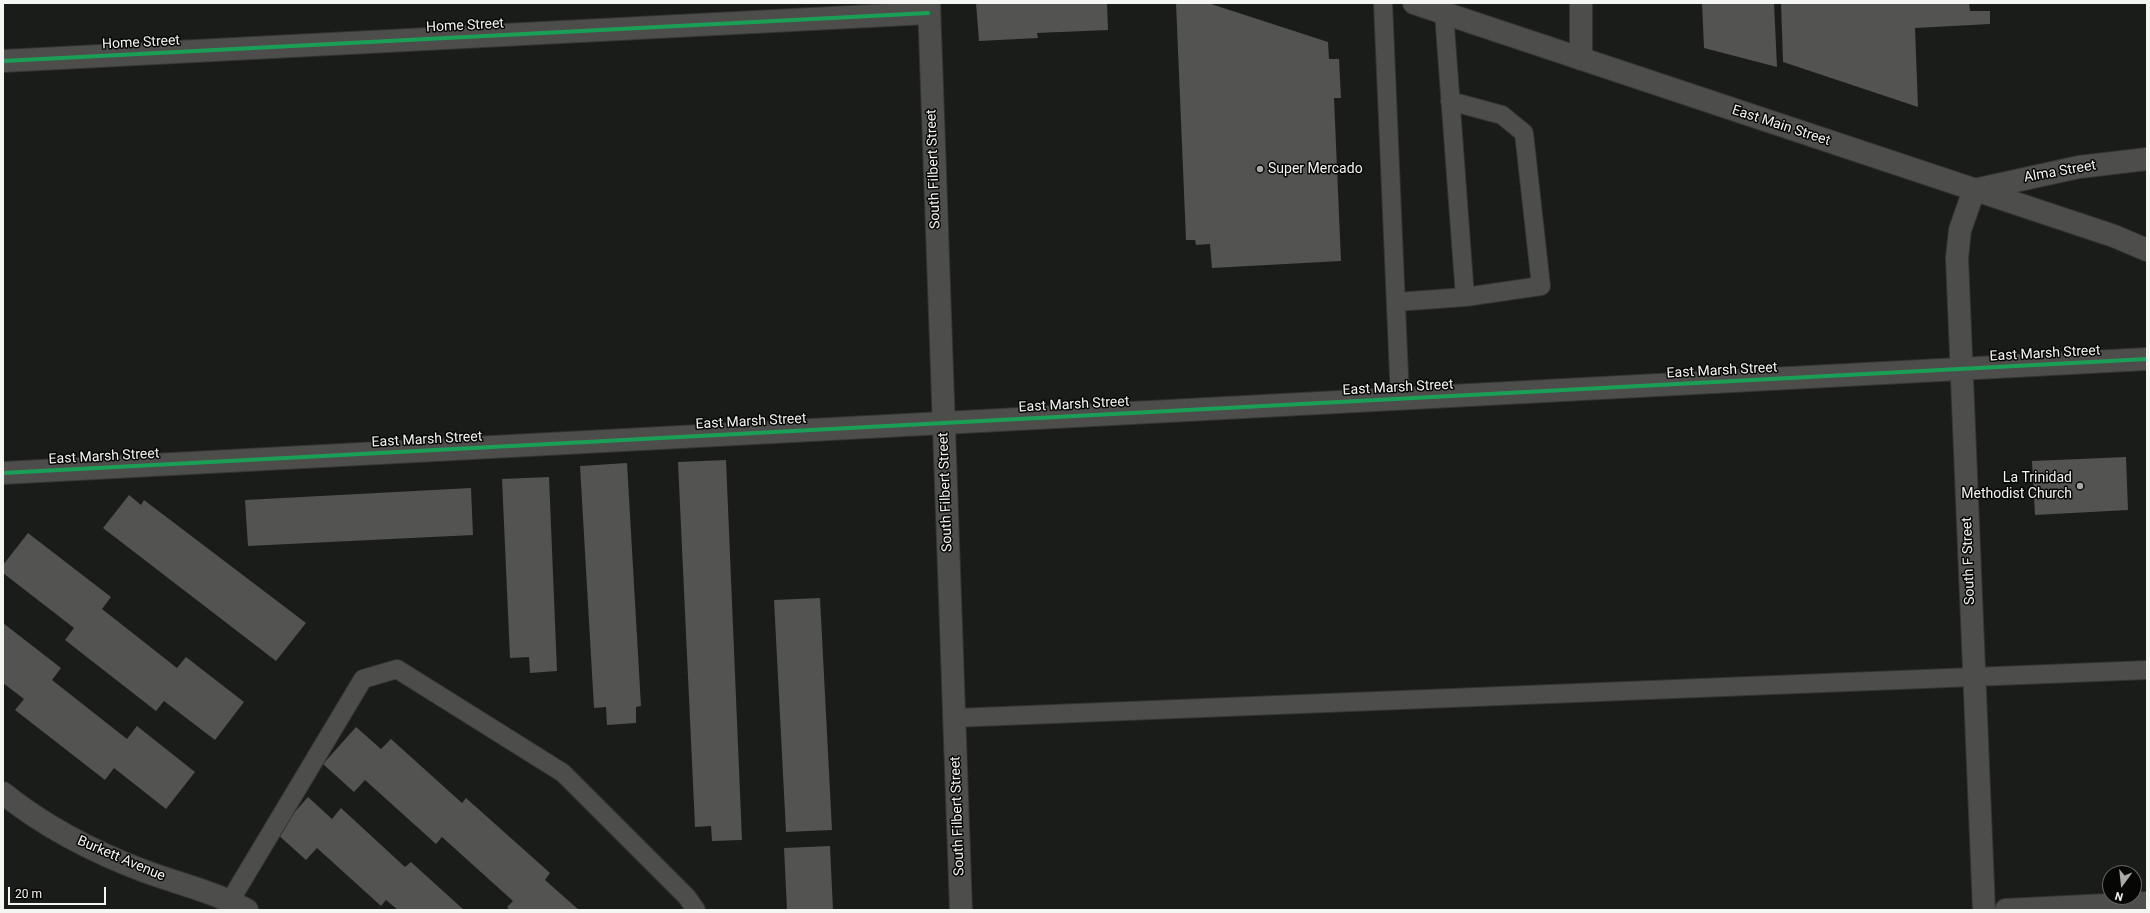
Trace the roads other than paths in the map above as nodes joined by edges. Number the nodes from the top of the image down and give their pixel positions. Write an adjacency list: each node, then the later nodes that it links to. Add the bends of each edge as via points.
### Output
1 (1383, 3): 13 (lane)
2 (1414, 3): 5 (street, East Main Street)
3 (1581, 3): 6 (street)
4 (929, 8): 7 (street, Home Street); 17 (street, South Filbert Street)
5 (1444, 13): 6 (street, East Main Street); 8 (lane)
6 (1581, 59): 10 (street, East Main Street)
7 (3, 61)
8 (1450, 101): 12 (lane); 12 (lane, via 1502,115 1524,133 1541,286)
9 (2147, 159): 10 (street, Alma Street, via 2079,167)
10 (1974, 190): 11 (street, East Main Street, via 2114,236); 15 (street, South F Street, via 1960,230 1957,258)
11 (2147, 250)
12 (1465, 297): 13 (lane)
13 (1396, 302): 16 (lane)
14 (2147, 359): 15 (street, East Marsh Street)
15 (1960, 369): 16 (street, East Marsh Street); 20 (street, South F Street)
16 (1400, 399): 17 (street, East Marsh Street)
17 (943, 423): 18 (street, East Marsh Street); 21 (street, South Filbert Street)
18 (3, 473)
19 (2147, 670): 20 (lane)
20 (1974, 678): 21 (lane); 27 (street, South F Street)
21 (954, 718): 26 (street, South Filbert Street)
22 (3, 793): 24 (street, Burkett Avenue, via 20,807 76,841 145,871)
23 (2147, 903): 28 (street)
24 (239, 905): 25 (lane, via 363,679 397,669 563,773 687,897)
25 (696, 910)
26 (961, 910)
27 (1984, 910)
28 (2006, 910)

